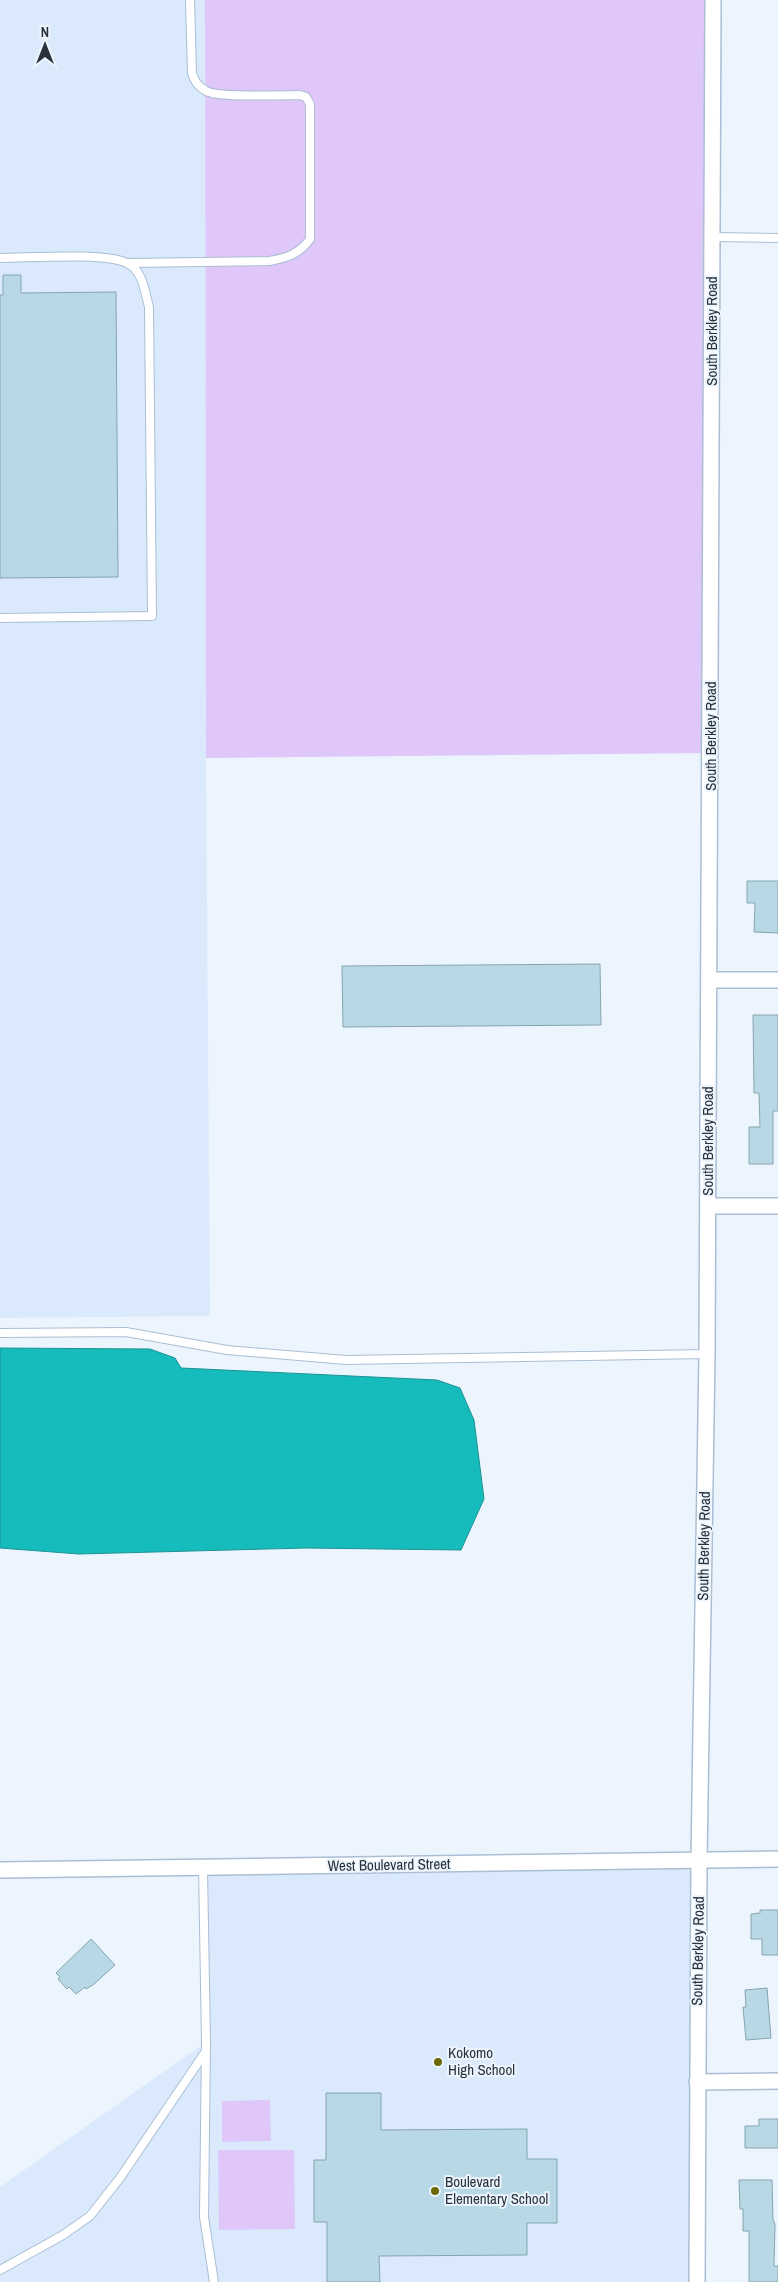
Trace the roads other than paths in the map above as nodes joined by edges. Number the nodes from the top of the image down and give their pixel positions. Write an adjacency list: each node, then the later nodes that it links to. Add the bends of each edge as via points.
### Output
1 (190, 0): 6 (lane, via 194,82 210,93 300,95 306,97 310,104 310,239 295,254 269,261)
2 (713, 0): 3 (street, South Berkley Road)
3 (712, 236): 4 (lane); 8 (street, South Berkley Road)
4 (778, 238)
5 (0, 258): 6 (lane, via 104,258)
6 (129, 263): 7 (lane, via 142,280 149,307 152,616)
7 (0, 618)
8 (709, 980): 9 (street); 10 (street, South Berkley Road)
9 (778, 980)
10 (708, 1206): 11 (street); 13 (street, South Berkley Road)
11 (778, 1206)
12 (0, 1333): 13 (lane, via 126,1332 227,1350 346,1360)
13 (707, 1354): 15 (street, South Berkley Road)
14 (778, 1859): 15 (street, West Boulevard Street)
15 (699, 1860): 16 (street, West Boulevard Street); 20 (street, South Berkley Road)
16 (203, 1868): 17 (street, West Boulevard Street); 18 (lane)
17 (0, 1870)
18 (206, 2051): 21 (lane, via 120,2178 90,2216); 22 (lane, via 204,2217)
19 (778, 2081): 20 (street)
20 (697, 2082): 23 (street, South Berkley Road)
21 (0, 2270)
22 (214, 2282)
23 (697, 2282)

